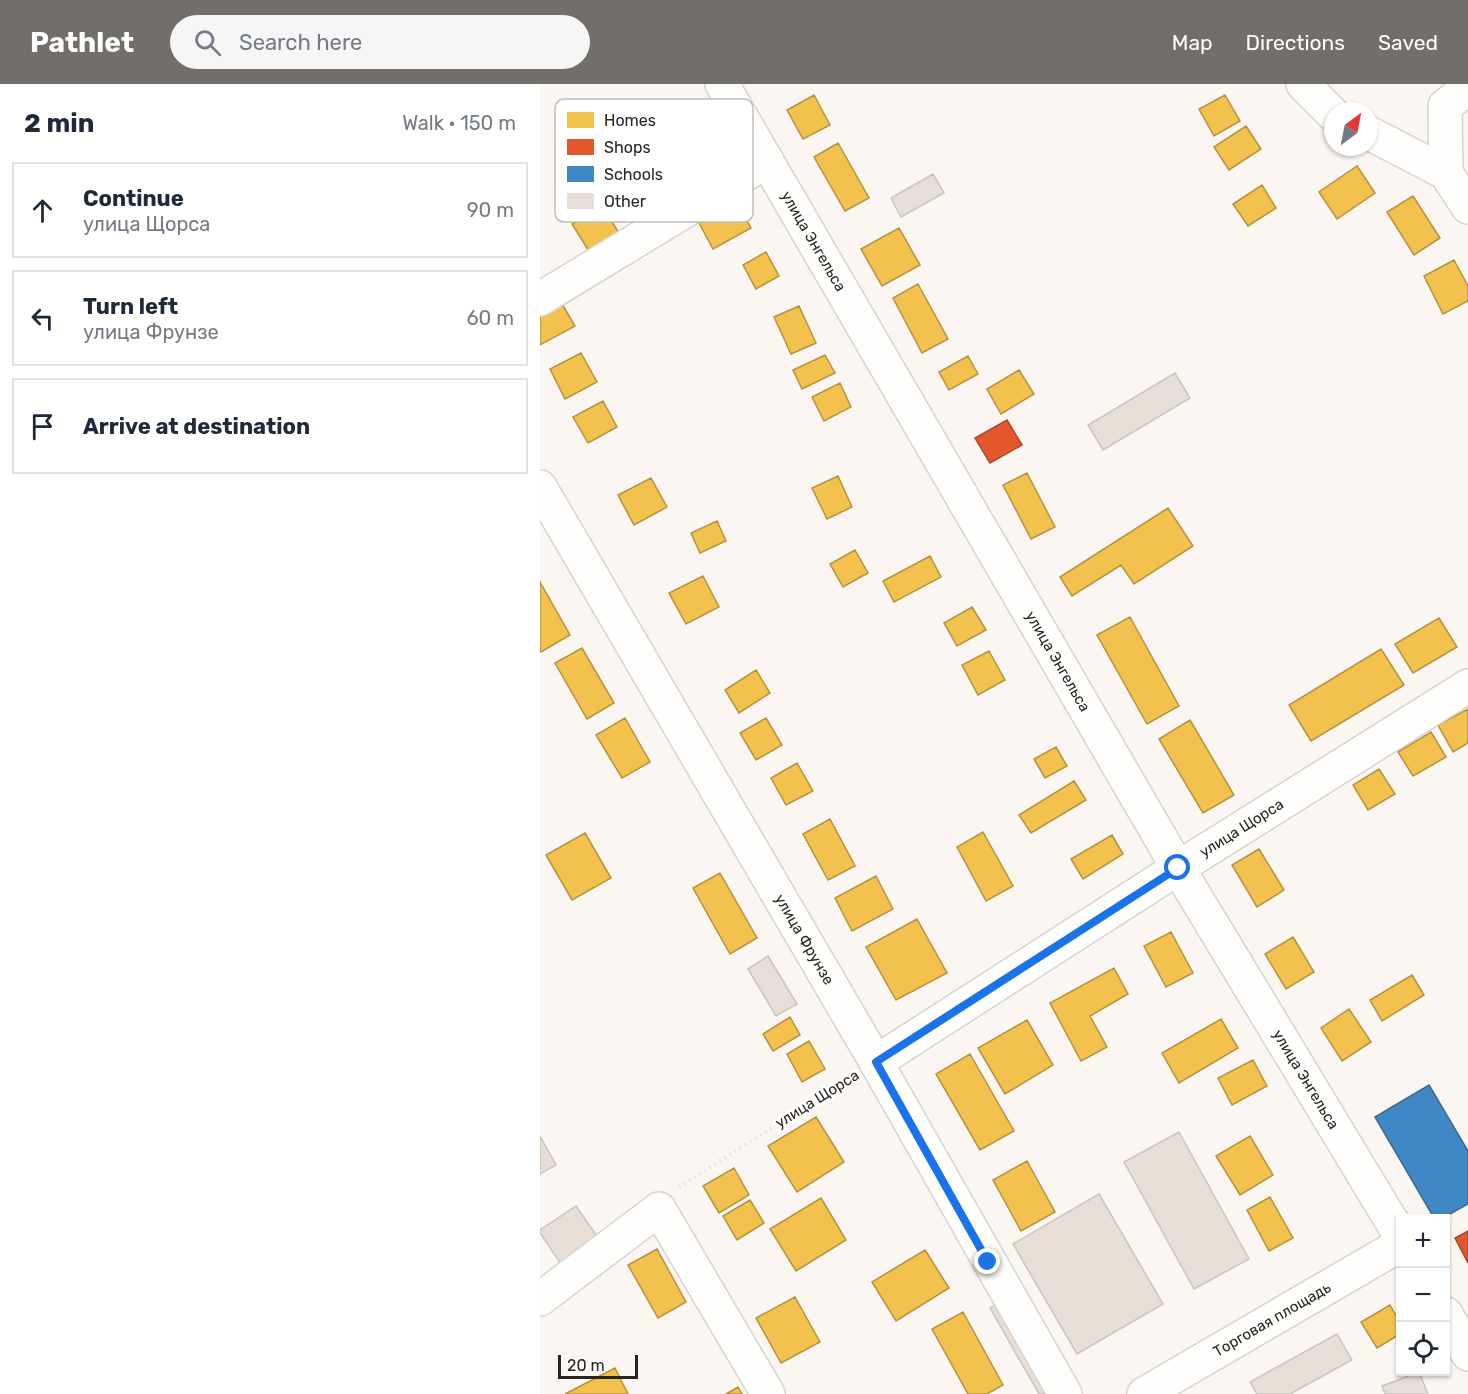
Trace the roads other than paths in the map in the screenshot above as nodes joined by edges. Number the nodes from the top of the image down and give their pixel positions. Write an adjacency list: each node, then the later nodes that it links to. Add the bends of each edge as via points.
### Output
1 (722, 84): 4 (street, улица Энгельса)
2 (1303, 84): 5 (street)
3 (1468, 88): 10 (street, via 1445,106)
4 (731, 99)
5 (1324, 105)
6 (753, 137): 8 (street, улица Энгельса)
7 (1378, 138): 10 (street)
8 (767, 161): 9 (street); 16 (street, улица Энгельса)
9 (753, 169)
10 (1446, 173): 11 (street)
11 (1468, 207)
12 (666, 222): 13 (street)
13 (540, 298)
14 (540, 487): 17 (street, улица Фрунзе)
15 (1468, 686): 16 (street, улица Щорса)
16 (1178, 868): 17 (street, улица Щорса); 18 (street, улица Энгельса)
17 (876, 1062): 24 (street, улица Фрунзе)
18 (1396, 1227)
19 (1396, 1248): 25 (street, Торговая площадь)
20 (540, 1299): 23 (street, via 659,1209)
21 (1450, 1321): 22 (street)
22 (1468, 1354)
23 (768, 1394)
24 (1065, 1394)
25 (1144, 1394)

